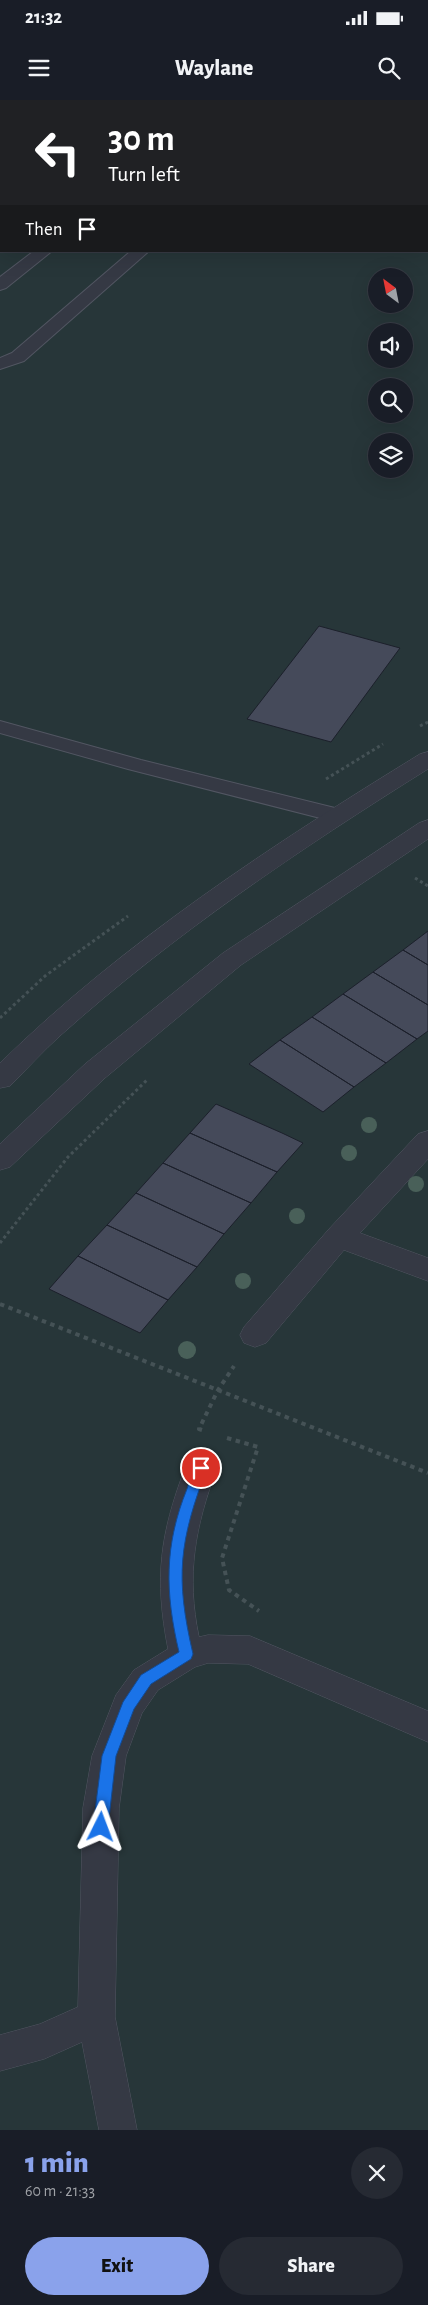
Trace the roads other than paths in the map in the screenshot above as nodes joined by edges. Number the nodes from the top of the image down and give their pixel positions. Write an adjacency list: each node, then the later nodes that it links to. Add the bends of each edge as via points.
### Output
1 (43, 252): 3 (lane)
2 (140, 252): 4 (lane, via 18,357)
3 (0, 285)
4 (0, 364)
5 (0, 727): 7 (lane)
6 (428, 759): 7 (street)
7 (336, 815): 9 (street, via 184,922 128,966 57,1024)
8 (428, 828): 11 (street, via 232,959 95,1071)
9 (0, 1080)
10 (428, 1141): 12 (street)
11 (0, 1160)
12 (339, 1237): 13 (street); 14 (street)
13 (428, 1270)
14 (255, 1335)
15 (201, 1468): 16 (street, via 185,1509 176,1552 177,1616)
16 (186, 1654): 17 (street, via 208,1649 250,1650); 18 (street, via 146,1680 128,1706 109,1756 101,1808)
17 (428, 1727)
18 (96, 2017): 19 (street, via 44,2040); 20 (street)
19 (0, 2053)
20 (118, 2130)

